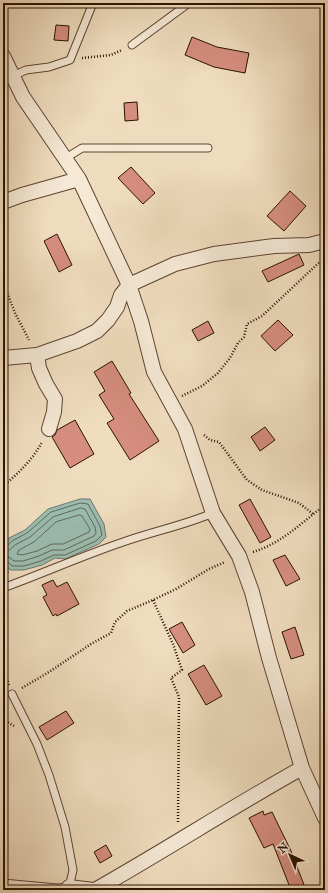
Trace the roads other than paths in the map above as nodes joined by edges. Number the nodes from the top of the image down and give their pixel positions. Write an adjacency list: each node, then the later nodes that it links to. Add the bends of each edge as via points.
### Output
1 (93, 3): 5 (lane, via 70,60 49,67 26,70)
2 (189, 3): 3 (lane)
3 (132, 45)
4 (3, 56): 5 (street)
5 (13, 76): 7 (street, via 23,97)
6 (208, 148): 7 (lane, via 82,148)
7 (66, 158): 8 (street)
8 (80, 178): 9 (street); 11 (street)
9 (3, 202)
10 (325, 241): 11 (street, via 309,245 274,246 214,254 175,264)
11 (129, 285): 12 (street, via 108,320 97,331 77,342); 15 (street, via 154,372 185,429)
12 (37, 355): 13 (street); 14 (street, via 39,368 55,399)
13 (3, 358)
14 (49, 429)
15 (213, 513): 16 (lane, via 80,557); 18 (street, via 239,556 252,592)
16 (3, 588)
17 (12, 694): 21 (lane, via 37,744 66,827 73,870)
18 (302, 768): 19 (street); 22 (street)
19 (325, 818)
20 (3, 883): 21 (lane)
21 (69, 888): 22 (street)
22 (94, 890)

